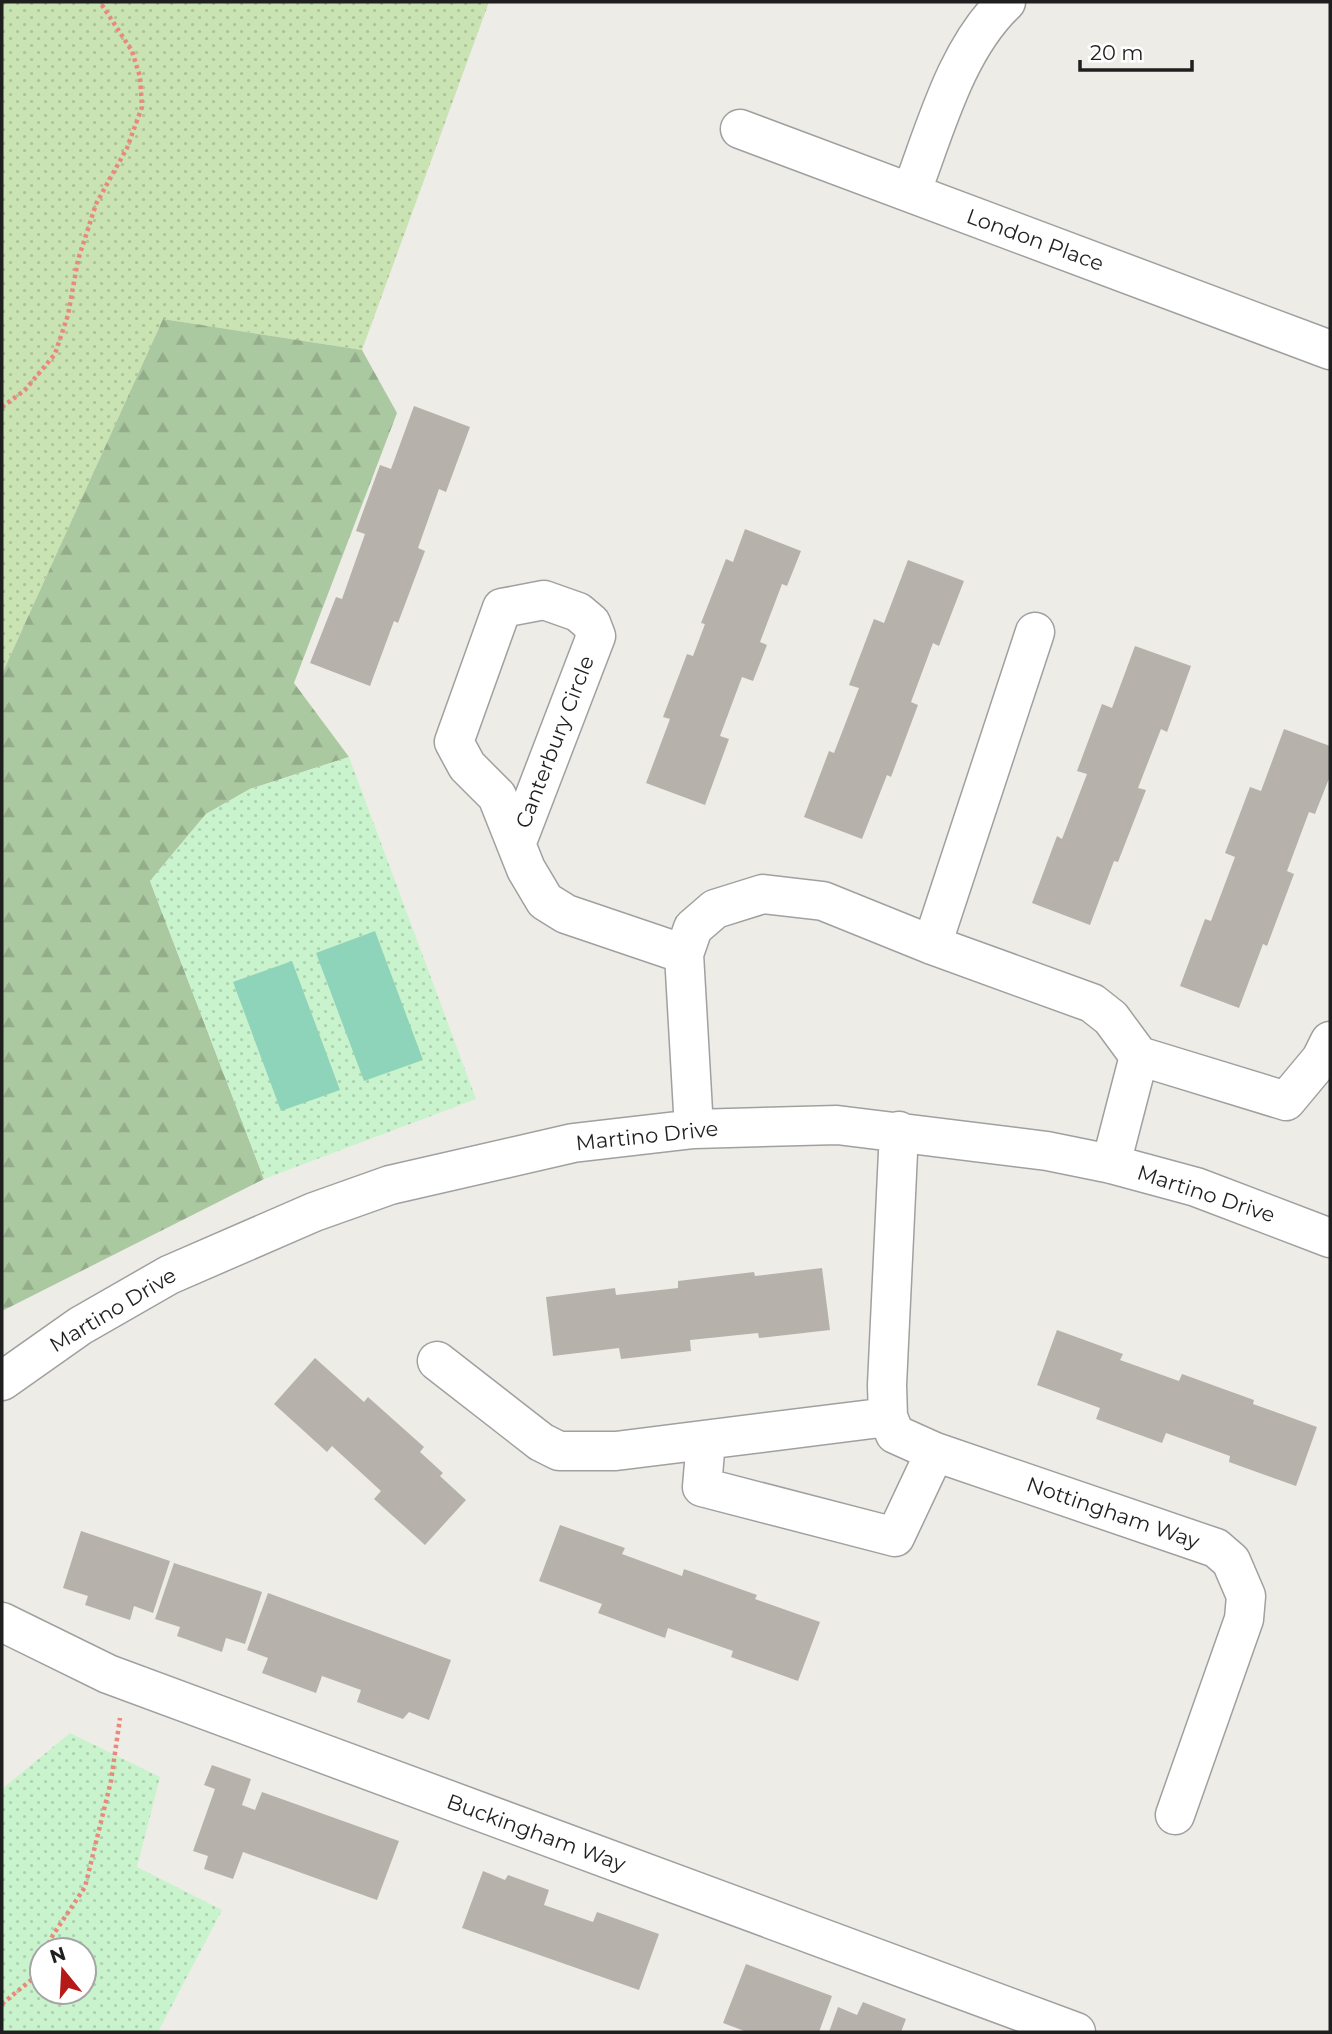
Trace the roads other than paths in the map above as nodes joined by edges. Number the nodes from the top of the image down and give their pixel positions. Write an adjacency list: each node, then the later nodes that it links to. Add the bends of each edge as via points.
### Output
1 (1006, 2): 3 (street, via 965,53)
2 (740, 129): 3 (street, London Place)
3 (911, 194): 4 (street, London Place)
4 (1330, 349)
5 (1035, 632): 7 (street)
6 (517, 842): 6 (street, Canterbury Circle, via 497,796 467,766 454,742 502,608 544,600 578,612 591,623 596,636); 8 (street, Canterbury Circle, via 545,901 566,914)
7 (932, 945): 8 (street, via 823,901 763,894 715,909 693,928); 10 (street, via 1092,1003 1111,1018)
8 (684, 954): 11 (street)
9 (1330, 1041): 10 (street, via 1286,1101)
10 (1139, 1056): 13 (street)
11 (694, 1129): 12 (street, Martino Drive, via 837,1125); 16 (street, Martino Drive, via 573,1143 390,1185 314,1212 169,1275 80,1326)
12 (898, 1131): 13 (street, Martino Drive, via 1047,1150); 17 (street)
13 (1111, 1164): 14 (street, Martino Drive, via 1196,1187)
14 (1330, 1238)
15 (437, 1361): 18 (street, via 559,1451 616,1451)
16 (2, 1381)
17 (888, 1418): 18 (street); 19 (street, Nottingham Way, via 895,1434)
18 (706, 1440): 19 (street, via 702,1487 895,1537)
19 (936, 1452): 21 (street, Nottingham Way, via 1216,1548 1231,1561 1246,1596 1244,1619)
20 (2, 1622): 22 (street, Buckingham Way, via 127,1681)
21 (1175, 1815)
22 (1076, 2032)

